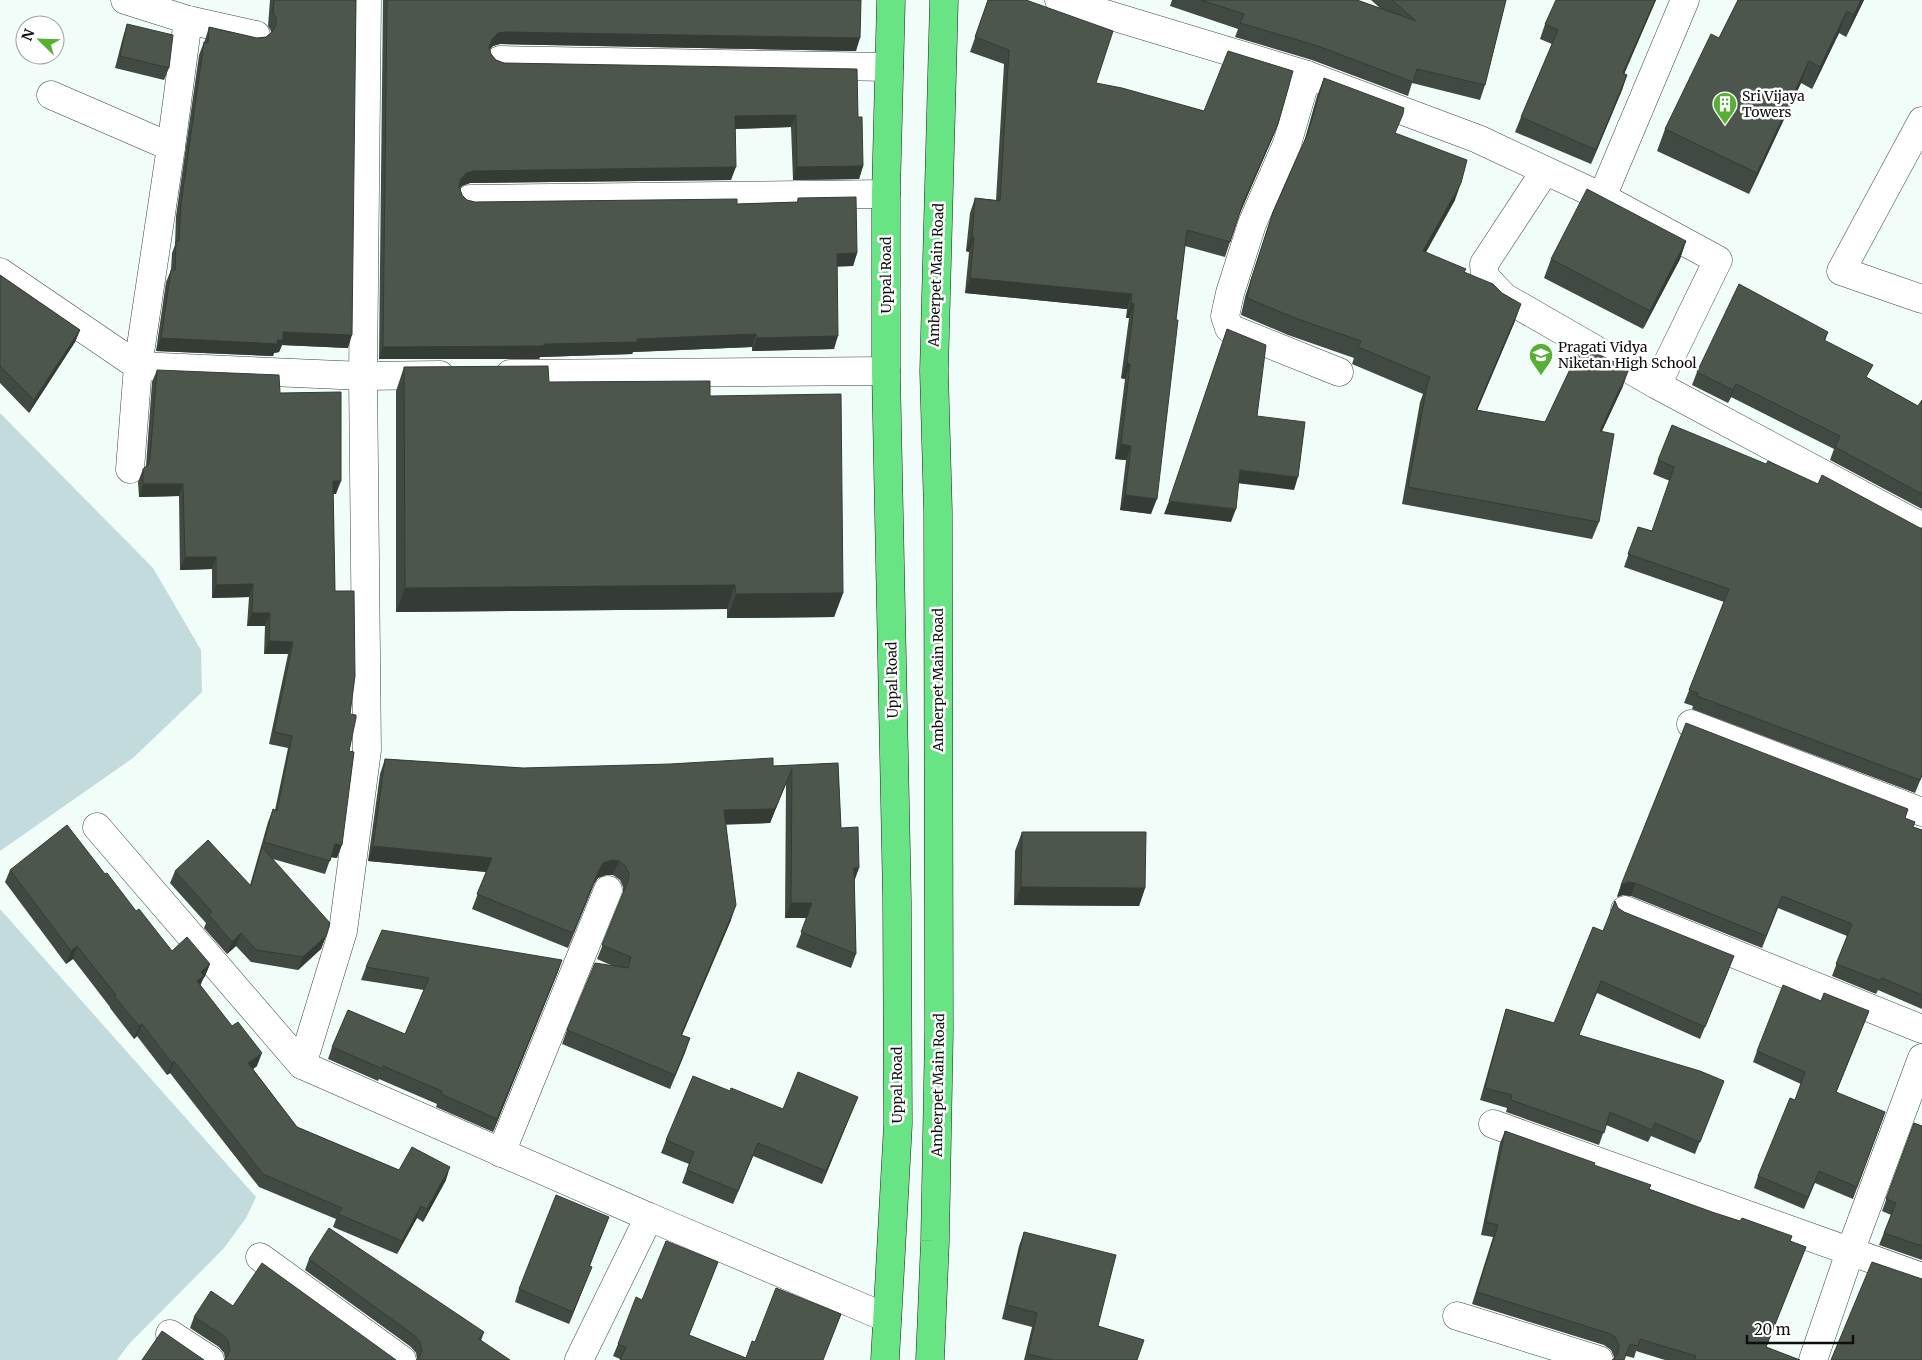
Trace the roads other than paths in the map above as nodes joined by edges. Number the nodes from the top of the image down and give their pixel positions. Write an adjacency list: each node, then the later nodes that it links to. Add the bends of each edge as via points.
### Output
1 (125, 0): 7 (street)
2 (367, 0): 24 (street)
3 (890, 0): 10 (highway, Uppal Road)
4 (944, 0): 49 (highway, Amberpet Main Road, via 934,371 938,511 939,1032)
5 (1059, 0): 11 (street)
6 (1685, 0): 17 (street)
7 (188, 20): 8 (street); 14 (street)
8 (256, 35)
9 (500, 60): 10 (street)
10 (889, 67): 16 (highway, Uppal Road)
11 (1307, 75): 15 (street, via 1478,139); 23 (street, via 1287,144 1252,224 1225,316 1229,328)
12 (51, 95): 14 (street)
13 (1922, 121): 20 (street, via 1841,270)
14 (171, 147): 21 (street)
15 (1545, 171): 17 (street); 25 (street, via 1484,264 1485,277 1504,297)
16 (886, 194): 18 (street); 22 (highway, Uppal Road)
17 (1602, 197): 25 (street, via 1718,260)
18 (470, 199)
19 (0, 272): 21 (street)
20 (1922, 299)
21 (138, 366): 24 (street); 26 (street)
22 (886, 371): 24 (street); 43 (highway, Uppal Road, via 898,1085)
23 (1339, 372)
24 (363, 376): 35 (street, via 367,750 343,930)
25 (1657, 385): 27 (street)
26 (130, 469)
27 (1922, 527)
28 (1691, 724): 29 (street)
29 (1922, 812)
30 (96, 827): 35 (street)
31 (608, 890): 37 (street)
32 (1625, 910): 33 (street)
33 (1922, 1029)
34 (1922, 1058): 39 (street)
35 (302, 1065): 37 (street)
36 (1493, 1124): 39 (street)
37 (500, 1153): 38 (street)
38 (648, 1218): 43 (street); 47 (street)
39 (1850, 1252): 41 (street); 51 (street)
40 (260, 1257): 46 (street)
41 (1922, 1277)
42 (1457, 1316): 50 (street)
43 (888, 1318): 48 (highway, Uppal Road)
44 (170, 1334): 45 (street)
45 (210, 1360)
46 (402, 1360)
47 (579, 1360)
48 (885, 1360)
49 (930, 1360)
50 (1599, 1360)
51 (1813, 1360)

